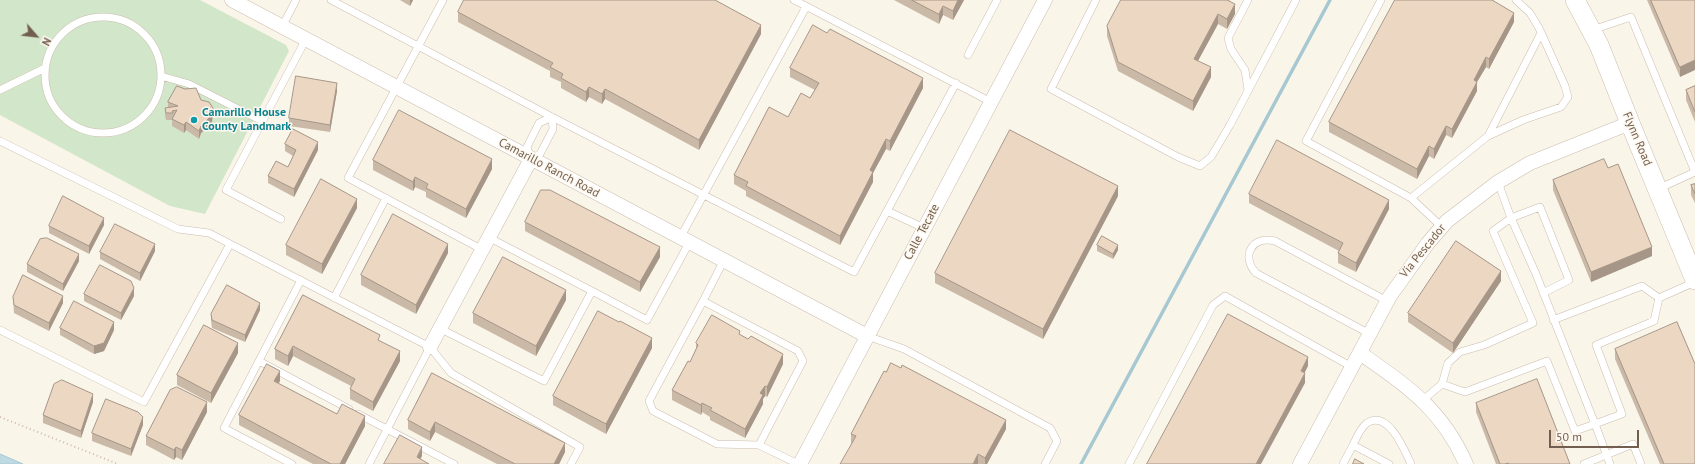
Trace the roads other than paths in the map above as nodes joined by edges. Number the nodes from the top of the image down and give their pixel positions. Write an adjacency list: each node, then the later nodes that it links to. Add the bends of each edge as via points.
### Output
1 (232, 0): 15 (street, Camarillo Ranch Road)
2 (296, 0): 15 (lane)
3 (331, 0): 19 (lane)
4 (443, 0): 19 (lane)
5 (794, 0): 14 (lane)
6 (997, 0): 20 (lane)
7 (1045, 0): 27 (street, Calle Tecate)
8 (1096, 0): 26 (lane, via 1050,89 1178,157 1200,166 1211,157)
9 (1248, 0): 26 (lane, via 1228,38 1231,49 1245,70)
10 (1296, 0): 26 (lane)
11 (1381, 0): 38 (lane, via 1306,141)
12 (1516, 0): 17 (lane, via 1530,13)
13 (1575, 0): 16 (main road, Flynn Road)
14 (806, 7): 23 (lane); 36 (lane)
15 (282, 27): 18 (street, Camarillo Ranch Road)
16 (1592, 30): 30 (main road, Flynn Road); 35 (lane, via 1631,17 1695,172)
17 (1541, 33): 31 (lane); 31 (lane, via 1568,97 1561,107)
18 (306, 39): 24 (street, Camarillo Ranch Road); 29 (lane)
19 (418, 46): 24 (lane); 28 (lane)
20 (968, 55)
21 (45, 68): 22 (lane, via 50,49 62,33 78,22 98,17 117,18 135,26 149,39 158,57); 22 (lane, via 45,86 52,104 64,119 80,129 98,134 117,132 135,124 149,111 158,95); 25 (lane)
22 (162, 76): 29 (lane, via 189,84)
23 (956, 84): 27 (lane); 39 (lane)
24 (396, 87): 33 (street, Camarillo Ranch Road); 37 (lane, via 348,178)
25 (0, 90)
26 (1248, 90)
27 (991, 102): 43 (street, Calle Tecate)
28 (552, 117): 33 (lane, via 553,129 540,154); 33 (lane, via 539,123 527,148); 36 (lane)
29 (262, 122): 41 (lane, via 226,190)
30 (1630, 123): 34 (street, Via Pescador, via 1530,163); 35 (main road, Flynn Road)
31 (1488, 136): 38 (lane)
32 (0, 141): 46 (lane, via 178,229 209,233)
33 (531, 159): 44 (street, Camarillo Ranch Road); 45 (street)
34 (1498, 182): 40 (lane); 42 (street, Via Pescador)
35 (1658, 189): 49 (main road, Flynn Road)
36 (703, 196): 39 (lane, via 854,272); 44 (lane)
37 (386, 198): 45 (lane); 52 (lane)
38 (1411, 198): 42 (lane)
39 (887, 211): 43 (lane)
40 (1511, 218): 51 (lane); 51 (lane, via 1540,207 1569,280); 65 (lane, via 1493,231 1533,323 1484,345 1460,352 1448,363)
41 (281, 219)
42 (1442, 227): 55 (street, Via Pescador, via 1402,276)
43 (924, 228): 60 (street, Calle Tecate)
44 (685, 240): 47 (street, Camarillo Ranch Road); 50 (lane, via 648,320)
45 (484, 243): 50 (lane); 57 (street)
46 (230, 244): 48 (lane); 58 (lane, via 144,402)
47 (724, 260): 54 (lane); 60 (street, Camarillo Ranch Road)
48 (301, 280): 52 (lane); 63 (lane)
49 (1695, 281): 53 (lane)
50 (592, 291): 57 (lane, via 544,381)
51 (1543, 293): 56 (lane)
52 (334, 298): 61 (lane)
53 (1659, 298): 56 (lane, via 1642,286); 67 (lane, via 1654,321 1596,345 1622,414)
54 (703, 301): 70 (lane, via 798,351 803,361); 70 (lane, via 649,401 653,412 717,444)
55 (1387, 301): 59 (street, Via Pescador); 59 (lane, via 1275,241 1257,241 1252,248 1250,267 1256,273)
56 (1553, 320): 67 (lane)
57 (439, 328): 61 (street)
58 (0, 330)
59 (1370, 334): 62 (street, Via Pescador)
60 (867, 336): 76 (street, Calle Tecate); 77 (lane, via 904,349 1050,428 1057,441)
61 (430, 347): 68 (lane); 75 (lane, via 451,373 580,447)
62 (1360, 353): 64 (street, Via Pescador); 66 (street)
63 (259, 361): 68 (lane); 72 (lane, via 224,428)
64 (1352, 367): 78 (lane, via 1225,296 1213,305); 79 (street, Via Pescador)
65 (1442, 384): 66 (lane); 67 (lane, via 1465,392 1547,361 1575,431)
66 (1423, 400): 83 (street, via 1451,434)
67 (1595, 424): 71 (lane)
68 (387, 430): 73 (lane); 74 (lane)
69 (1353, 444): 80 (lane); 81 (lane); 82 (lane, via 1368,422 1384,423 1394,431)
70 (759, 445): 76 (lane)
71 (1607, 456): 84 (lane); 85 (lane); 86 (lane, via 1633,444)
72 (292, 464)
73 (369, 464)
74 (454, 464)
75 (571, 464)
76 (799, 464)
77 (1045, 464)
78 (1129, 464)
79 (1300, 464)
80 (1343, 464)
81 (1389, 464)
82 (1411, 464)
83 (1466, 464)
84 (1584, 464)
85 (1610, 464)
86 (1641, 464)

